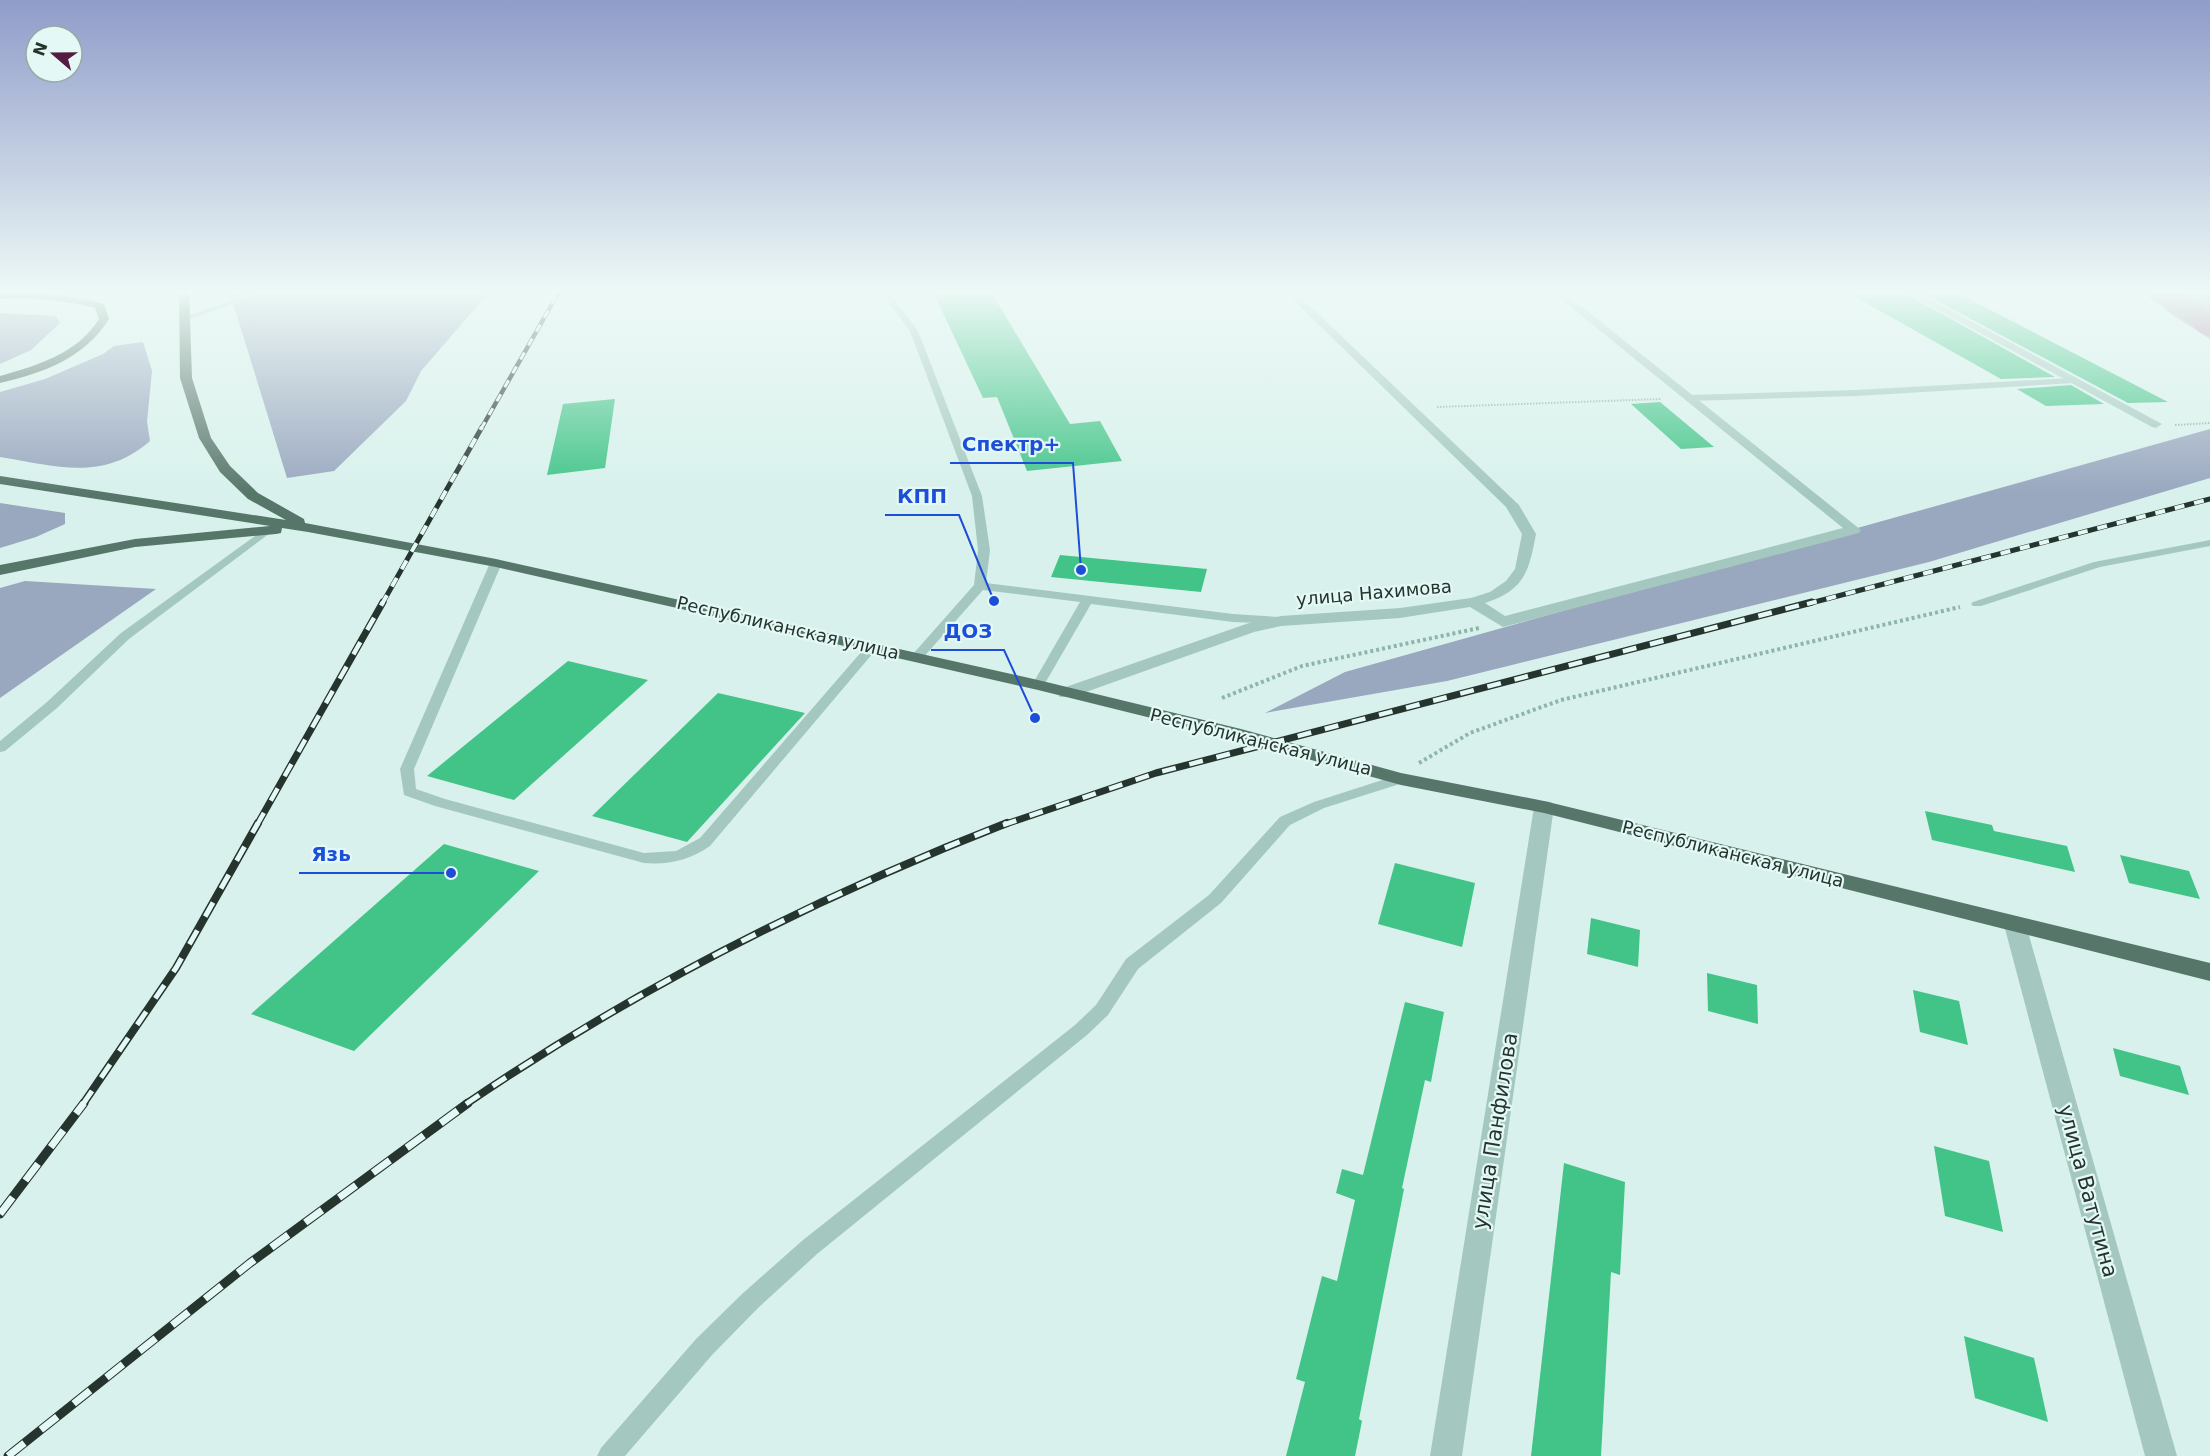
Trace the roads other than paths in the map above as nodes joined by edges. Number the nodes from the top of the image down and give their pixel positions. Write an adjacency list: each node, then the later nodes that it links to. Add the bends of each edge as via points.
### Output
1 (59, 358): 7 (main road)
2 (186, 358): 12 (main road, via 186,378 205,438 225,469 253,496)
3 (924, 358): 17 (lane, via 976,496 984,550)
4 (1359, 358): 19 (street, улица Нахимова, via 1512,505 1529,534 1522,570 1511,584 1495,595)
5 (1639, 358): 9 (street)
6 (2030, 358): 8 (street)
7 (0, 380)
8 (2072, 381): 9 (lane); 10 (street)
9 (1688, 398): 19 (street, via 1854,530 1503,622)
10 (2156, 424)
11 (0, 480): 12 (main road)
12 (308, 528): 13 (main road); 15 (main road, Республиканская улица)
13 (266, 531): 16 (main road, via 135,543); 26 (lane, via 125,636)
14 (2210, 543): 20 (lane, via 2098,564)
15 (496, 562): 22 (main road, Республиканская улица); 22 (lane, via 407,769 409,792 644,858 679,857 705,842)
16 (0, 570)
17 (980, 586): 18 (lane); 23 (lane)
18 (1087, 600): 21 (lane); 24 (lane)
19 (1473, 602): 21 (street, улица Нахимова, via 1400,613)
20 (1977, 604)
21 (1281, 621): 25 (street, улица Нахимова, via 1229,633)
22 (873, 646): 23 (main road, Республиканская улица)
23 (917, 657): 24 (main road, Республиканская улица)
24 (1038, 685): 25 (main road, Республиканская улица)
25 (1066, 693): 27 (main road, Республиканская улица)
26 (0, 748)
27 (1401, 779): 28 (main road, Республиканская улица); 31 (lane, via 1319,805 1284,821 1215,899 1132,964 1102,1010 1081,1030 810,1247 750,1301 704,1347)
28 (1544, 807): 29 (main road, Республиканская улица); 32 (street, улица Панфилова)
29 (2015, 925): 30 (main road, Республиканская улица); 33 (street, улица Ватутина)
30 (2210, 972)
31 (609, 1456)
32 (1446, 1456)
33 (2161, 1456)

